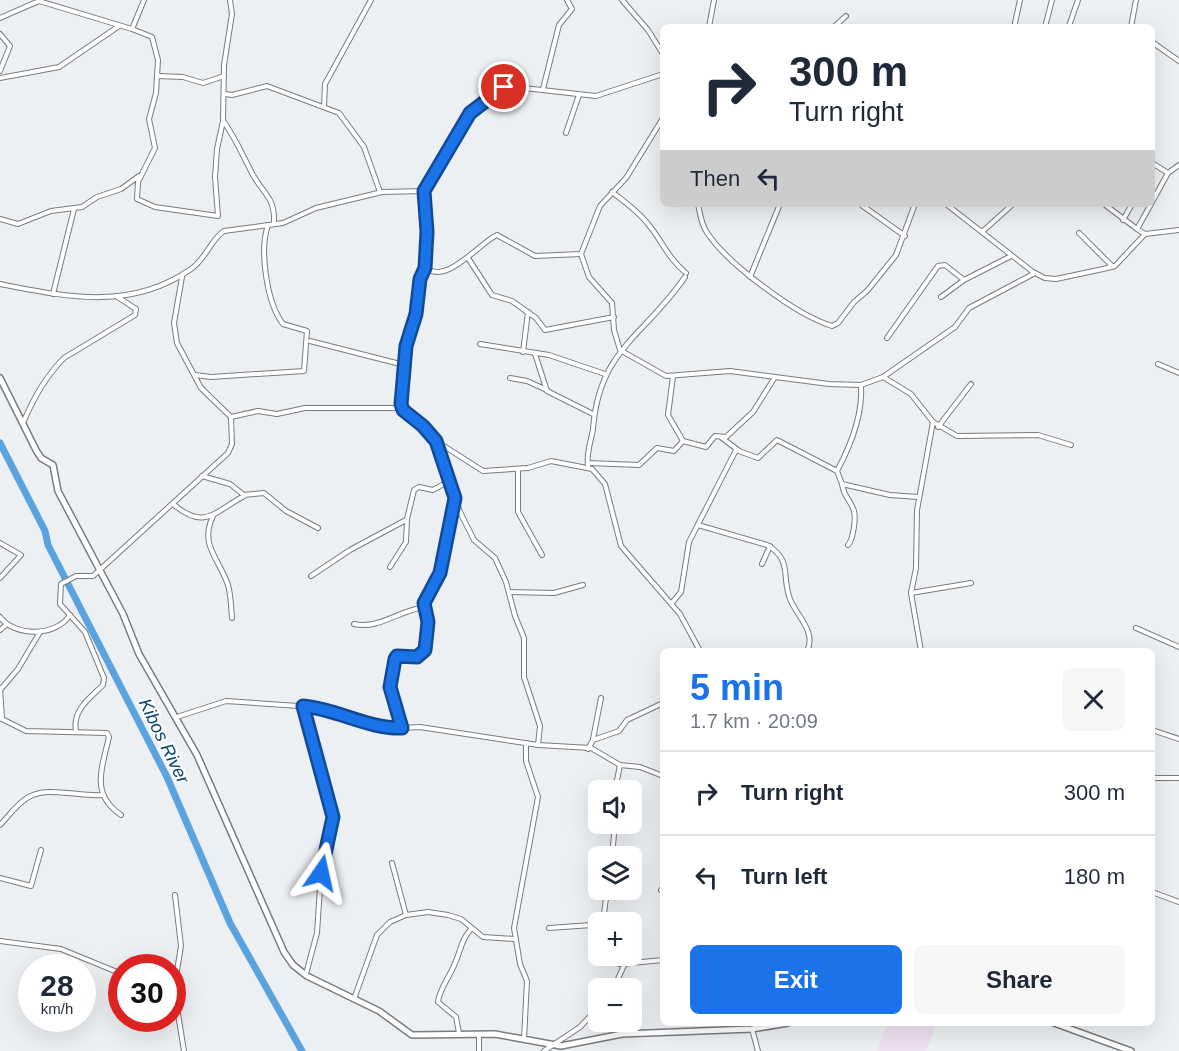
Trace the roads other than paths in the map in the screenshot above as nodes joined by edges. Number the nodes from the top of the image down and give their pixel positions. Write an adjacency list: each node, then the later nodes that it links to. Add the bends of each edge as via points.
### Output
1 (144, 0): 20 (street)
2 (230, 0): 28 (street, via 232,14)
3 (371, 0): 33 (street, via 325,84)
4 (567, 0): 30 (street, via 572,8 559,25)
5 (622, 0): 23 (street)
6 (714, 0): 14 (street)
7 (1020, 0): 13 (street)
8 (1052, 0): 16 (street)
9 (1078, 0): 17 (street)
10 (1136, 0): 18 (street)
11 (846, 16): 15 (street)
12 (0, 18): 19 (street, via 39,1)
13 (1015, 23)
14 (710, 24)
15 (837, 24)
16 (1046, 24)
17 (1070, 24)
18 (1132, 24)
19 (120, 26): 20 (street); 29 (street, via 59,67)
20 (132, 29): 27 (street, via 152,37 158,55)
21 (0, 34): 25 (street, via 10,46)
22 (1155, 44): 24 (street)
23 (660, 49)
24 (1179, 61)
25 (0, 71)
26 (660, 75): 32 (street, via 603,95)
27 (157, 76): 28 (street, via 203,83); 40 (street, via 148,119 155,148)
28 (224, 76): 31 (street)
29 (0, 78)
30 (543, 89): 32 (street); 41 (street, via 504,87 471,111)
31 (225, 94): 33 (street, via 267,86); 34 (street)
32 (579, 95): 36 (street)
33 (324, 107): 42 (street, via 339,113 362,142)
34 (223, 121): 40 (street, via 215,177 219,215 155,207 139,201); 57 (street, via 269,194)
35 (660, 123): 43 (street, via 626,178)
36 (566, 133)
37 (1179, 165): 39 (street)
38 (1155, 167): 39 (street)
39 (1168, 173): 44 (street)
40 (141, 175): 54 (street, via 122,189)
41 (424, 191): 42 (street); 69 (street)
42 (380, 192): 57 (street, via 316,208)
43 (612, 192): 65 (street, via 600,206); 83 (street, via 650,225 672,261 686,275 657,313)
44 (1155, 196)
45 (699, 207): 72 (street, via 706,232)
46 (779, 207): 72 (street)
47 (864, 207): 64 (street)
48 (914, 207): 64 (street)
49 (950, 207): 61 (street)
50 (1010, 207): 61 (street)
51 (1108, 207): 56 (street)
52 (1130, 207): 56 (street)
53 (1149, 207): 59 (street)
54 (74, 209): 55 (street, via 51,211 18,224); 75 (street)
55 (0, 219)
56 (1123, 220): 59 (street)
57 (274, 224): 58 (street)
58 (268, 225): 71 (street, via 220,234 205,258); 89 (street, via 264,264 270,300 283,324 307,331 304,371 211,377)
59 (1137, 229): 63 (street)
60 (1179, 230): 63 (street)
61 (982, 232): 66 (street)
62 (1079, 233): 68 (street)
63 (1145, 234): 68 (street)
64 (905, 236): 72 (street, via 882,273 835,325 825,324)
65 (582, 254): 67 (street, via 535,256 497,235); 79 (street, via 588,277 612,303)
66 (1011, 256): 70 (street); 73 (street)
67 (468, 258): 69 (street, via 443,270); 78 (street, via 492,295 508,299)
68 (1112, 266): 70 (street, via 1063,278 1045,278)
69 (425, 268): 87 (street)
70 (1035, 273): 93 (street, via 969,308 956,327)
71 (182, 276): 76 (street, via 151,292); 89 (street, via 174,333)
72 (750, 277)
73 (964, 280): 77 (street); 80 (street, via 945,265 938,266)
74 (0, 284): 75 (street)
75 (52, 294): 76 (street)
76 (116, 296): 103 (street, via 136,309 135,315 60,363 37,393)
77 (941, 297)
78 (528, 312): 79 (street, via 546,331); 84 (street)
79 (614, 317): 83 (street)
80 (887, 338)
81 (310, 341): 87 (street)
82 (480, 344): 84 (street)
83 (620, 350): 90 (street); 91 (street, via 656,373)
84 (523, 352): 85 (street)
85 (534, 354): 90 (street, via 549,355); 98 (street)
86 (1158, 364): 88 (street)
87 (404, 365): 99 (street)
88 (1179, 373)
89 (194, 374): 101 (street, via 201,388)
90 (605, 374): 100 (street)
91 (673, 376): 92 (street, via 730,371); 107 (street, via 668,415)
92 (776, 377): 97 (street); 105 (street, via 753,412)
93 (883, 377): 97 (street); 102 (street, via 911,394)
94 (0, 378): 103 (main road)
95 (510, 378): 98 (street)
96 (971, 384): 104 (street)
97 (861, 385): 112 (street, via 861,409)
98 (547, 391): 100 (street)
99 (402, 408): 101 (street, via 304,408); 106 (street)
100 (593, 414): 110 (street)
101 (231, 417): 113 (street, via 230,450)
102 (933, 422): 104 (street); 117 (street)
103 (23, 423): 130 (main road, via 41,458 53,465 58,491)
104 (938, 427): 108 (street, via 957,436 1038,435)
105 (722, 438): 107 (street, via 715,436 706,447); 109 (street)
106 (436, 441): 111 (street, via 483,471); 114 (street)
107 (683, 441): 110 (street, via 674,451 657,448 639,465)
108 (1071, 446)
109 (738, 450): 112 (street, via 758,458 776,439); 122 (street)
110 (588, 464): 111 (street, via 551,461); 137 (street, via 605,484 621,546)
111 (518, 470): 127 (street, via 518,512)
112 (837, 471): 115 (street)
113 (202, 476): 116 (street, via 230,484); 119 (street)
114 (449, 481): 118 (street); 121 (street, via 434,490 416,487)
115 (842, 484): 117 (street); 125 (street, via 843,495 854,512)
116 (244, 495): 120 (street); 123 (street, via 264,493 286,511)
117 (918, 497): 136 (street, via 916,568)
118 (455, 498): 135 (street, via 474,540 501,568); 138 (street, via 440,573 425,599)
119 (173, 504): 120 (street, via 195,518); 130 (street)
120 (213, 516): 141 (street, via 207,536 230,591)
121 (407, 519): 129 (street, via 406,542); 131 (street)
122 (698, 525): 126 (street); 137 (street, via 689,542 681,592)
123 (318, 528)
124 (0, 543): 132 (street, via 21,555)
125 (848, 545)
126 (770, 546): 128 (street); 149 (street, via 781,556 786,568 790,601 801,615 809,639)
127 (542, 555)
128 (762, 564)
129 (390, 567)
130 (99, 570): 139 (street, via 89,578 76,576 60,587 60,604); 155 (main road, via 139,654)
131 (311, 576)
132 (0, 578)
133 (971, 583): 136 (street)
134 (583, 585): 135 (street, via 554,593)
135 (509, 592): 163 (street, via 524,638 524,677 540,726)
136 (910, 593): 150 (street)
137 (671, 604): 148 (street)
138 (426, 607): 142 (street, via 409,609 382,622); 157 (street, via 425,650 417,657 397,656 391,678 392,698)
139 (70, 615): 146 (street, via 62,625); 158 (street, via 85,632 104,678 103,685 75,717)
140 (0, 617): 143 (street)
141 (232, 618)
142 (354, 624)
143 (6, 625): 145 (street); 146 (street)
144 (1136, 628): 147 (street)
145 (0, 630)
146 (40, 631): 151 (street, via 18,669)
147 (1179, 647)
148 (699, 648)
149 (808, 648)
150 (920, 648)
151 (1, 688): 156 (street)
152 (601, 698): 161 (street)
153 (660, 705): 161 (street, via 627,720 619,731)
154 (303, 706): 155 (street, via 226,700); 157 (street, via 383,729); 189 (street, via 333,817 322,858 317,933)
155 (177, 717): 189 (main road, via 284,952)
156 (1, 720): 158 (street, via 26,731)
157 (402, 728): 162 (street, via 420,727)
158 (76, 730): 170 (street, via 106,733 109,737)
159 (1155, 731): 160 (street)
160 (1179, 739)
161 (593, 740): 164 (street)
162 (526, 743): 163 (street); 183 (street, via 526,761 538,797)
163 (538, 745): 164 (street)
164 (588, 749): 165 (street, via 597,750)
165 (620, 765): 166 (street); 169 (street)
166 (660, 775)
167 (1155, 778): 168 (street)
168 (1179, 778)
169 (617, 780)
170 (102, 795): 171 (street); 172 (street, via 83,797 51,791 29,796)
171 (121, 815)
172 (0, 825)
173 (41, 850): 175 (street, via 31,886)
174 (392, 863): 179 (street)
175 (0, 878)
176 (1155, 893): 178 (street)
177 (175, 895): 185 (street)
178 (1179, 902)
179 (406, 915): 181 (street, via 448,915); 190 (street, via 377,934)
180 (588, 925): 182 (street)
181 (471, 928): 183 (street, via 486,939); 196 (street, via 461,943 438,1002 456,1017)
182 (549, 928)
183 (514, 939): 198 (street, via 527,981)
184 (0, 940): 188 (street, via 61,949)
185 (180, 954)
186 (660, 960): 187 (street)
187 (642, 962)
188 (108, 968)
189 (306, 974): 190 (main road)
190 (353, 1001): 196 (main road, via 379,1011 412,1035)
191 (588, 1019): 199 (street)
192 (770, 1026): 194 (main road)
193 (1062, 1026): 205 (main road)
194 (752, 1029): 200 (main road, via 622,1034); 204 (street)
195 (181, 1032): 201 (street)
196 (459, 1033): 197 (main road)
197 (479, 1033): 198 (main road); 202 (street)
198 (524, 1040): 199 (main road)
199 (553, 1045): 200 (main road); 203 (street)
200 (562, 1049)
201 (184, 1051)
202 (478, 1051)
203 (544, 1051)
204 (758, 1051)
205 (1131, 1051)

